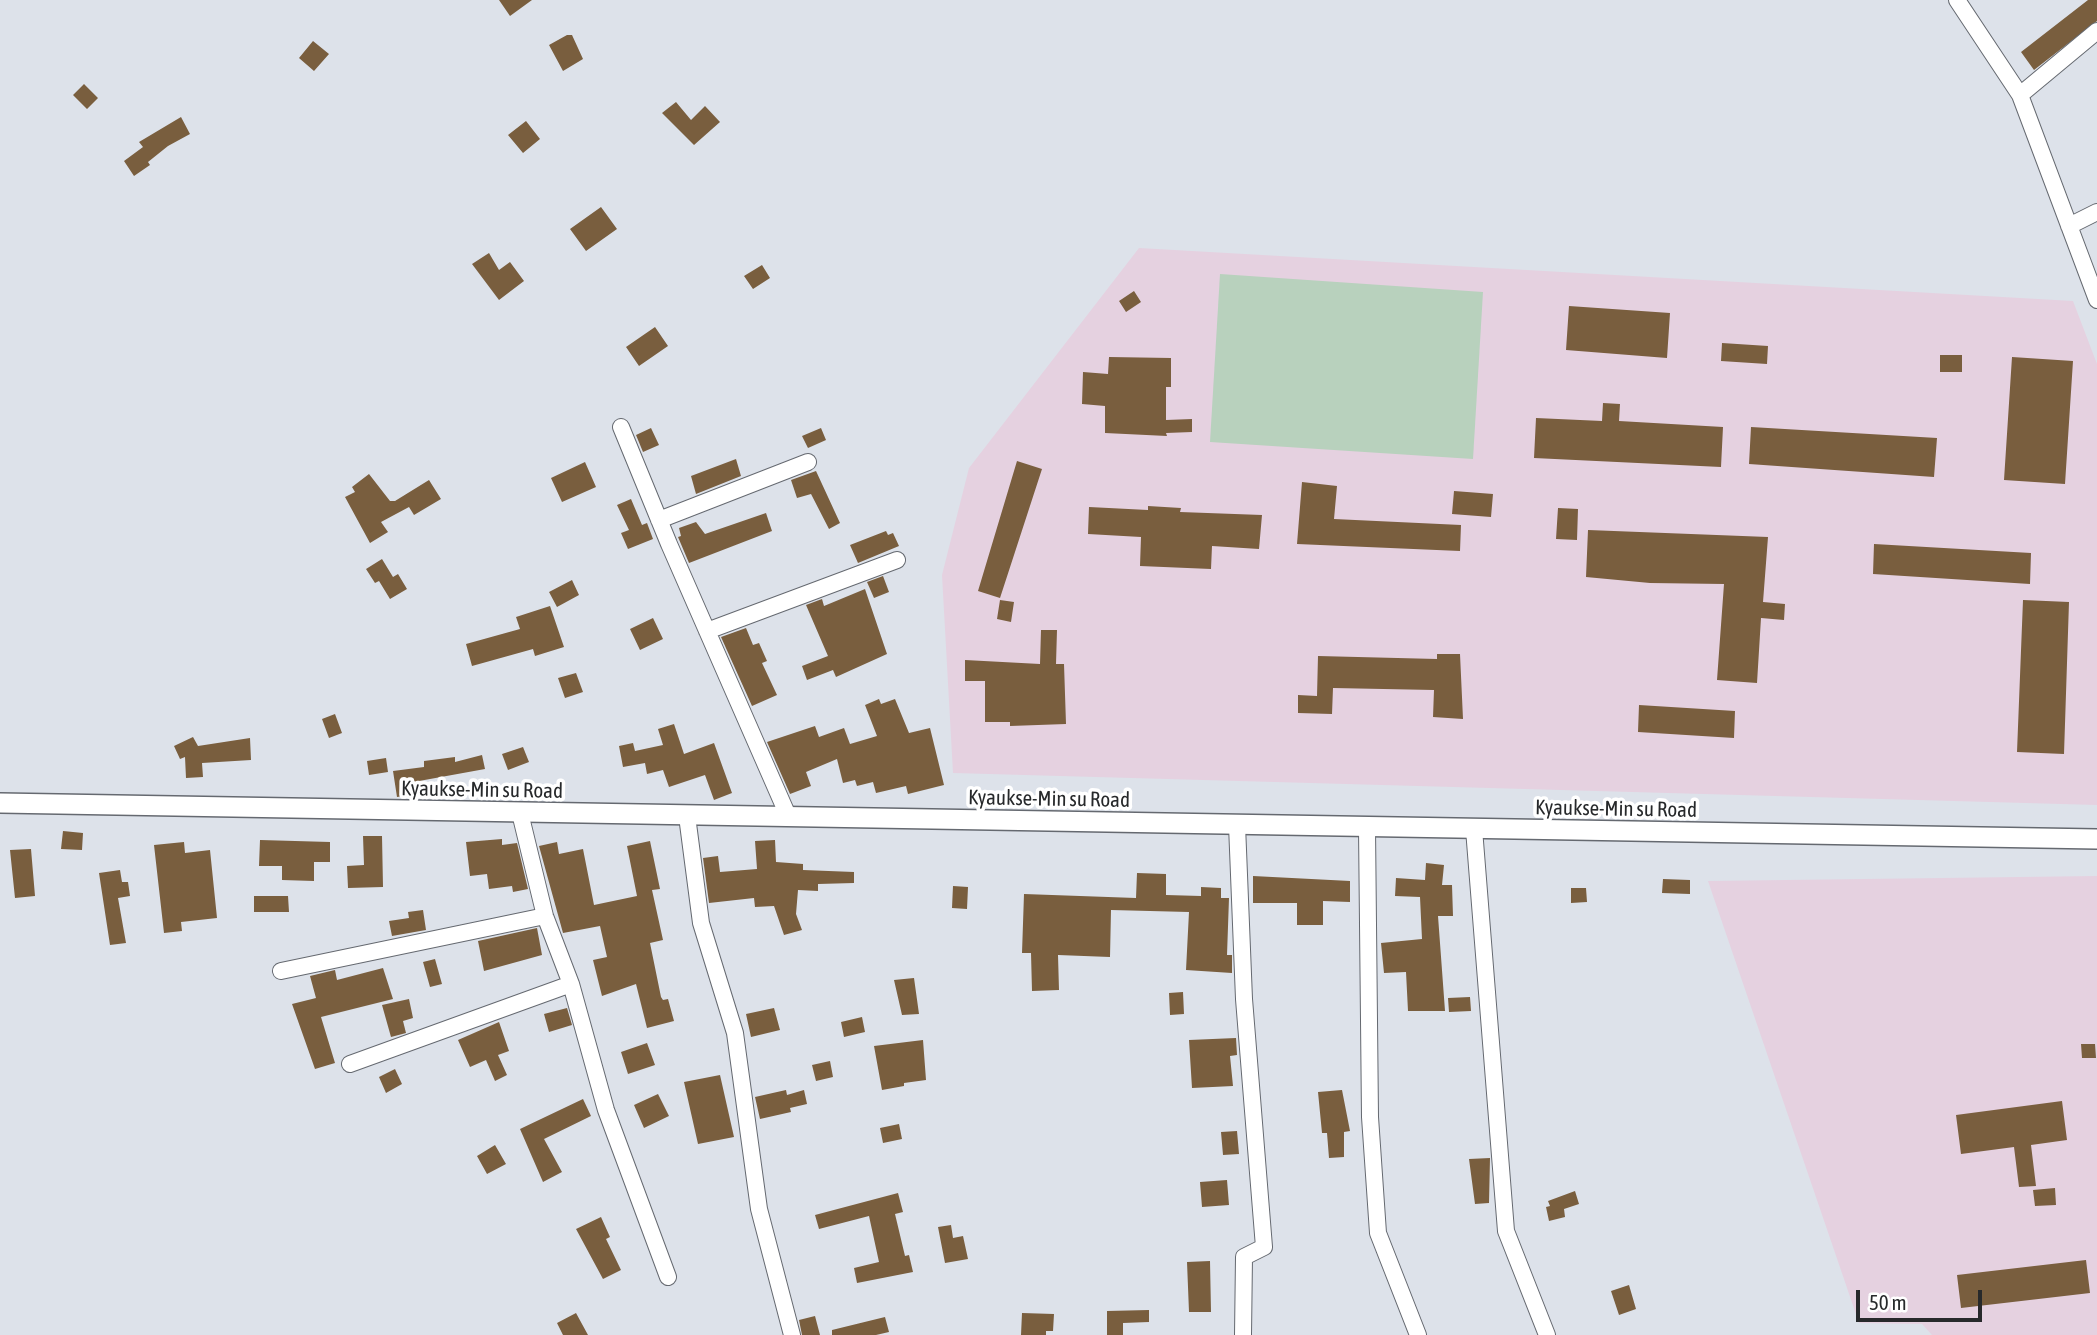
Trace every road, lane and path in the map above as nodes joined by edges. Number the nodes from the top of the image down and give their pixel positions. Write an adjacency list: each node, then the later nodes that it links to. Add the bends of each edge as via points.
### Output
1 (1957, 0): 3 (street)
2 (2097, 31): 3 (street)
3 (2020, 95): 5 (street)
4 (2097, 212): 5 (street)
5 (2069, 226): 6 (street)
6 (2097, 300)
7 (621, 427): 9 (street)
8 (808, 462): 9 (street)
9 (659, 520): 11 (street)
10 (897, 561): 11 (street)
11 (707, 631): 15 (street)
12 (0, 803): 13 (street, Kyaukse-Min su Road)
13 (520, 813): 14 (street, Kyaukse-Min su Road); 20 (street)
14 (687, 816): 15 (street, Kyaukse-Min su Road); 25 (street, via 701,923 735,1033 759,1209)
15 (789, 818): 16 (street, Kyaukse-Min su Road)
16 (1237, 825): 17 (street, Kyaukse-Min su Road); 26 (street, via 1244,999 1264,1247 1244,1257)
17 (1367, 828): 18 (street, Kyaukse-Min su Road); 27 (street, via 1370,1117 1378,1233)
18 (1474, 829): 19 (street, Kyaukse-Min su Road); 28 (street, via 1506,1231)
19 (2097, 839)
20 (545, 916): 21 (street); 22 (street)
21 (281, 971)
22 (571, 984): 23 (street); 24 (street, via 606,1110)
23 (349, 1064)
24 (668, 1277)
25 (792, 1335)
26 (1243, 1335)
27 (1418, 1335)
28 (1546, 1335)

